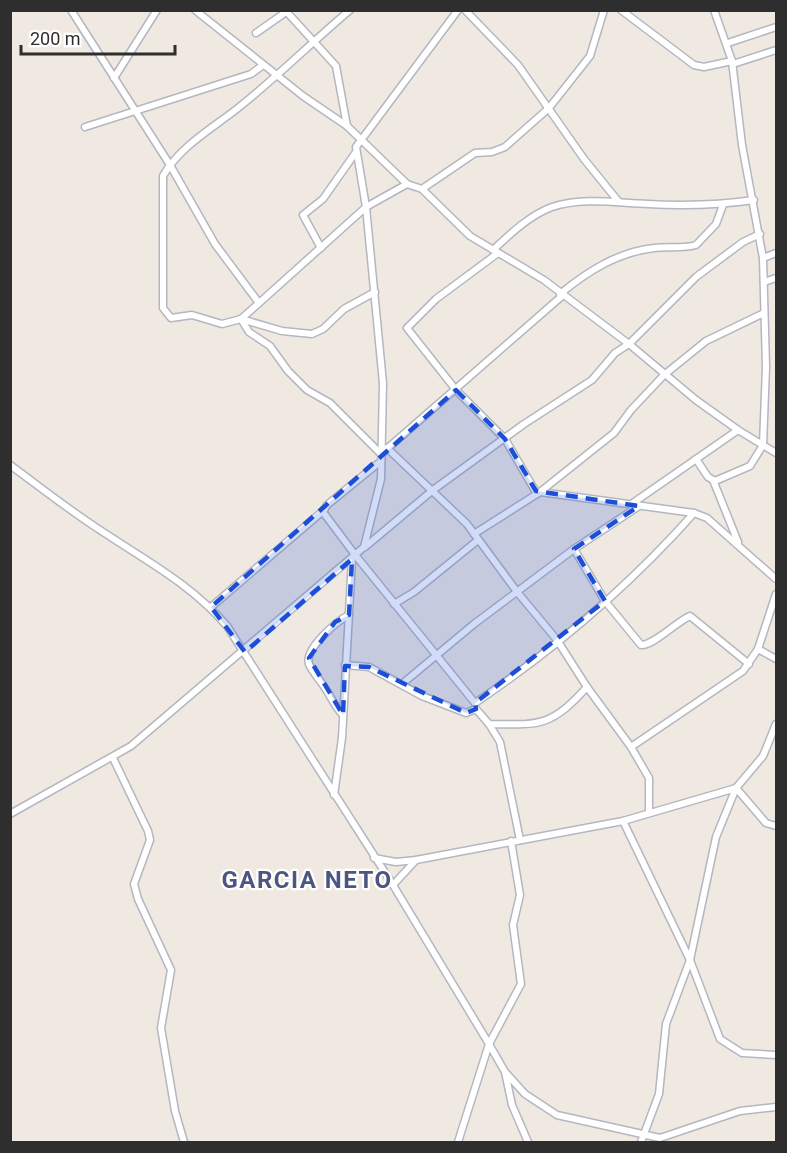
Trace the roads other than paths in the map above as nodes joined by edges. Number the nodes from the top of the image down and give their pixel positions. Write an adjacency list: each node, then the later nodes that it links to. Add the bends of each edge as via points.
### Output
1 (71, 10): 19 (street)
2 (157, 10): 19 (street)
3 (195, 10): 17 (street)
4 (350, 10): 13 (street)
5 (458, 10): 24 (street)
6 (465, 10): 20 (street, via 518,65)
7 (604, 10): 20 (street, via 590,56)
8 (621, 10): 16 (street, via 694,65)
9 (286, 11): 12 (street); 13 (street)
10 (715, 11): 14 (street)
11 (777, 27): 14 (street)
12 (256, 33)
13 (315, 41): 18 (street); 22 (street, via 336,66)
14 (728, 43): 16 (street)
15 (777, 51): 16 (street)
16 (732, 63): 29 (street, via 742,145)
17 (263, 65): 18 (street); 21 (street, via 251,74)
18 (275, 75): 22 (street); 26 (street)
19 (114, 78): 21 (street)
20 (549, 108): 28 (street, via 505,147 475,153); 30 (street)
21 (135, 110): 23 (street); 26 (street)
22 (347, 126): 24 (street)
23 (85, 127)
24 (360, 139): 25 (street); 27 (street)
25 (356, 152): 32 (street); 34 (street, via 323,199 303,215)
26 (170, 165): 42 (street, via 215,244); 44 (street, via 163,180 165,312 171,318 192,315 222,324)
27 (407, 184): 28 (street); 32 (street)
28 (422, 189): 35 (street, via 470,236)
29 (754, 200): 31 (street); 33 (street)
30 (618, 201): 31 (street); 35 (street, via 545,210 518,228)
31 (723, 205): 41 (street, via 716,224 696,245 622,255 587,274)
32 (366, 207): 34 (street); 40 (street)
33 (759, 234): 37 (street); 45 (street, via 696,278)
34 (321, 248): 42 (street)
35 (496, 252): 41 (street, via 544,280); 47 (street, via 436,299 407,328)
36 (777, 253): 37 (street)
37 (763, 258): 39 (street)
38 (777, 278): 39 (street)
39 (764, 282): 43 (street)
40 (375, 292): 44 (street, via 312,334 282,331); 53 (street, via 383,383)
41 (561, 295): 45 (street); 47 (street)
42 (259, 303): 44 (street)
43 (764, 313): 46 (street, via 719,333); 50 (street)
44 (241, 319): 53 (street, via 249,332 270,345 307,390 330,403)
45 (629, 344): 46 (street); 49 (street, via 615,353 592,380)
46 (664, 375): 48 (street); 58 (street, via 614,434)
47 (456, 390): 49 (street); 51 (street)
48 (738, 430): 50 (street); 54 (street)
49 (505, 439): 57 (street); 58 (street)
50 (763, 445): 52 (street); 56 (street, via 750,466)
51 (387, 448): 53 (street); 57 (street)
52 (777, 453)
53 (381, 457): 60 (street); 64 (street, via 378,500)
54 (696, 459): 56 (street); 59 (street)
55 (10, 465): 72 (street, via 98,529 184,583)
56 (713, 480): 63 (street)
57 (433, 490): 62 (street); 64 (street)
58 (539, 493): 59 (street); 62 (street)
59 (636, 504): 61 (street); 65 (street)
60 (324, 511): 66 (street); 72 (street)
61 (694, 513): 63 (street, via 707,518); 70 (street, via 651,562)
62 (476, 537): 68 (street); 71 (street, via 414,592)
63 (739, 545): 67 (street)
64 (364, 548): 66 (street)
65 (574, 549): 68 (street); 70 (street)
66 (354, 558): 71 (street); 73 (street); 76 (street)
67 (777, 579)
68 (518, 593): 74 (street); 77 (street)
69 (777, 594): 75 (street)
70 (604, 601): 74 (street); 79 (street, via 641,645 647,645 690,616)
71 (394, 604): 77 (street)
72 (211, 607): 76 (street)
73 (348, 615): 80 (street); 84 (street, via 335,622 309,658 309,665 333,706)
74 (557, 640): 82 (street); 83 (street)
75 (758, 649): 78 (street); 79 (street)
76 (244, 652): 88 (street); 90 (street)
77 (437, 656): 81 (street); 83 (street)
78 (777, 659)
79 (749, 664): 87 (street)
80 (345, 665): 81 (street, via 369,667); 84 (street)
81 (402, 684): 83 (street, via 466,713)
82 (587, 687): 85 (street, via 566,711 545,722); 87 (street)
83 (475, 706): 85 (street)
84 (343, 715): 90 (street)
85 (489, 724): 95 (street, via 500,742)
86 (777, 724): 89 (street, via 763,756)
87 (631, 747): 91 (street, via 651,786)
88 (113, 758): 92 (street); 106 (street, via 150,840 134,884 171,970 161,1028)
89 (736, 788): 91 (street); 94 (street, via 766,822); 100 (street, via 716,837)
90 (334, 795): 97 (street)
91 (649, 812): 93 (street)
92 (10, 814)
93 (623, 821): 95 (street); 100 (street)
94 (777, 826)
95 (520, 840): 96 (street)
96 (511, 841): 98 (street); 101 (street, via 520,895 513,925 522,976)
97 (373, 857): 98 (street, via 396,862); 99 (street)
98 (416, 860): 99 (street)
99 (393, 885): 101 (street)
100 (690, 960): 102 (street, via 724,1044 751,1055); 105 (street, via 666,1024 659,1094)
101 (489, 1044): 103 (street); 107 (street)
102 (777, 1055)
103 (505, 1072): 105 (street, via 525,1094 557,1115); 108 (street, via 512,1106)
104 (777, 1107): 105 (street, via 740,1111 667,1138)
105 (644, 1132): 109 (street)
106 (184, 1143)
107 (458, 1143)
108 (528, 1143)
109 (641, 1143)

